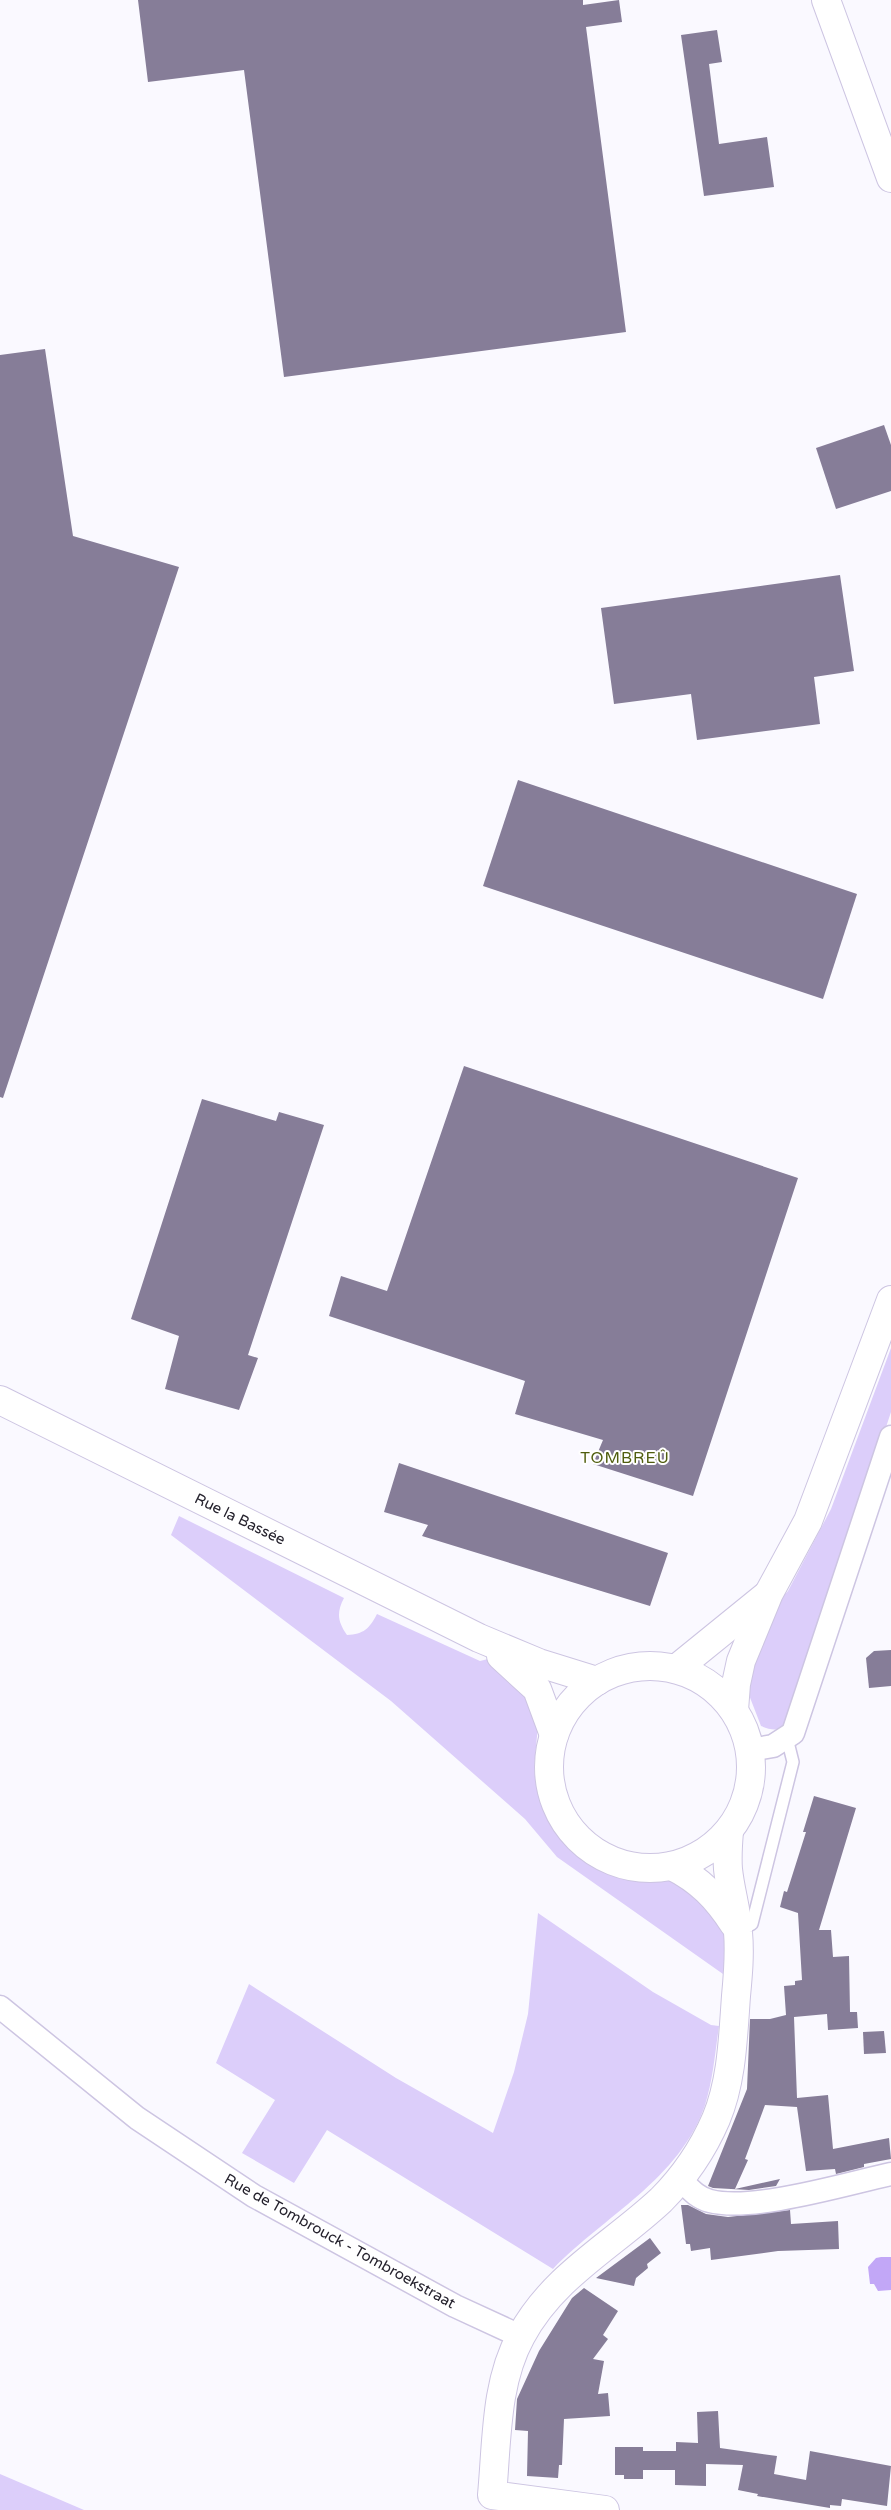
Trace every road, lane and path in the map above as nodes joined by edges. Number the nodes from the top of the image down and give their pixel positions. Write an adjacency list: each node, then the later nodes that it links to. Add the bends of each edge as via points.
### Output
1 (826, 0): 2 (main road)
2 (891, 178)
3 (891, 1300): 6 (main road, via 808,1521)
4 (0, 1400): 7 (main road, Rue la Bassée)
5 (891, 1437): 12 (street, via 801,1713 793,1733)
6 (769, 1593): 8 (main road); 10 (main road, via 741,1661)
7 (479, 1638): 9 (main road, Rue la Bassée, via 539,1663); 11 (main road, Rue la Bassée, via 537,1688)
8 (676, 1669): 9 (main road, via 656,1666 631,1668); 10 (main road, via 702,1680)
9 (597, 1681): 11 (main road, via 574,1701)
10 (734, 1710): 13 (main road)
11 (554, 1735): 15 (main road, via 549,1762 551,1786 563,1818 574,1833 594,1851 626,1865 645,1868)
12 (787, 1738): 13 (street, via 773,1746); 16 (lane, via 793,1762 752,1924)
13 (750, 1750): 14 (main road, via 749,1788 741,1812)
14 (728, 1831): 15 (main road, via 703,1853); 16 (main road, via 728,1868)
15 (672, 1866): 16 (main road, via 699,1881 716,1897)
16 (738, 1932): 19 (main road, via 733,2038 722,2102 705,2142)
17 (0, 2007): 20 (street, Rue de Tombrouck - Tombroekstraat, via 137,2118 254,2196 455,2306)
18 (891, 2174): 19 (street, via 755,2203 731,2204 702,2198)
19 (680, 2179): 20 (main road, via 661,2200 560,2284)
20 (520, 2336): 21 (main road, via 505,2373)
21 (492, 2502): 22 (main road)
22 (605, 2510)

